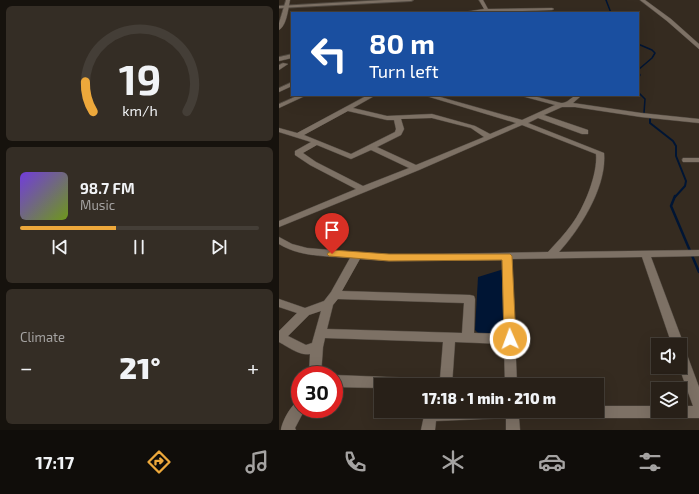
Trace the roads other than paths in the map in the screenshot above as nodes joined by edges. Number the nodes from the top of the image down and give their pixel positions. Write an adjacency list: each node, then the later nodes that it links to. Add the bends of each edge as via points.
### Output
1 (288, 0): 6 (street)
2 (411, 0): 5 (street)
3 (481, 0): 9 (street)
4 (642, 0): 12 (street)
5 (352, 4): 6 (street)
6 (286, 6): 7 (street); 11 (street)
7 (279, 7)
8 (552, 9): 9 (street)
9 (487, 10): 10 (street)
10 (468, 12)
11 (279, 30)
12 (699, 47)
13 (291, 56): 14 (street)
14 (279, 59)
15 (285, 64): 16 (street)
16 (279, 68)
17 (291, 84): 18 (street)
18 (279, 90): 19 (street)
19 (291, 92)
20 (302, 96): 26 (street)
21 (371, 96): 27 (street)
22 (430, 96): 31 (street)
23 (525, 96): 25 (street)
24 (578, 96): 25 (street)
25 (564, 105): 28 (street); 30 (street)
26 (279, 106)
27 (348, 108): 29 (street, via 374,116); 34 (street)
28 (541, 116): 31 (street); 33 (street)
29 (397, 118): 35 (street, via 432,116 473,127); 37 (street, via 400,129 398,133)
30 (699, 122)
31 (523, 123): 35 (street); 47 (street, via 592,149 600,153 602,158 580,220)
32 (279, 130): 34 (street)
33 (585, 132)
34 (299, 135): 36 (street)
35 (491, 137): 40 (street)
36 (317, 142): 37 (street, via 351,157); 41 (street, via 297,153)
37 (372, 147): 40 (street)
38 (686, 160): 39 (street)
39 (699, 160)
40 (416, 168): 41 (street)
41 (363, 190): 42 (street)
42 (279, 224)
43 (279, 240): 46 (street, via 307,251)
44 (645, 253): 45 (street); 47 (street); 55 (street)
45 (699, 253)
46 (357, 255): 48 (street, via 389,258); 49 (street)
47 (551, 255): 48 (street)
48 (507, 256): 56 (street)
49 (331, 299): 51 (street); 52 (street); 54 (street, via 470,298)
50 (279, 303): 51 (street)
51 (305, 312): 57 (street, via 280,337 305,350)
52 (321, 333): 53 (street); 57 (street)
53 (449, 338): 54 (street); 60 (street)
54 (468, 338): 56 (street)
55 (675, 338)
56 (510, 339): 61 (street)
57 (317, 347): 58 (street)
58 (316, 366)
59 (687, 372): 64 (street)
60 (446, 378)
61 (511, 378)
62 (343, 381): 63 (street)
63 (374, 382)
64 (699, 405)
65 (604, 412): 66 (street)
66 (699, 412)
67 (293, 418): 70 (street, via 287,429)
68 (430, 418): 71 (street)
69 (512, 418): 72 (street)
70 (289, 430)
71 (428, 430)
72 (513, 430)

